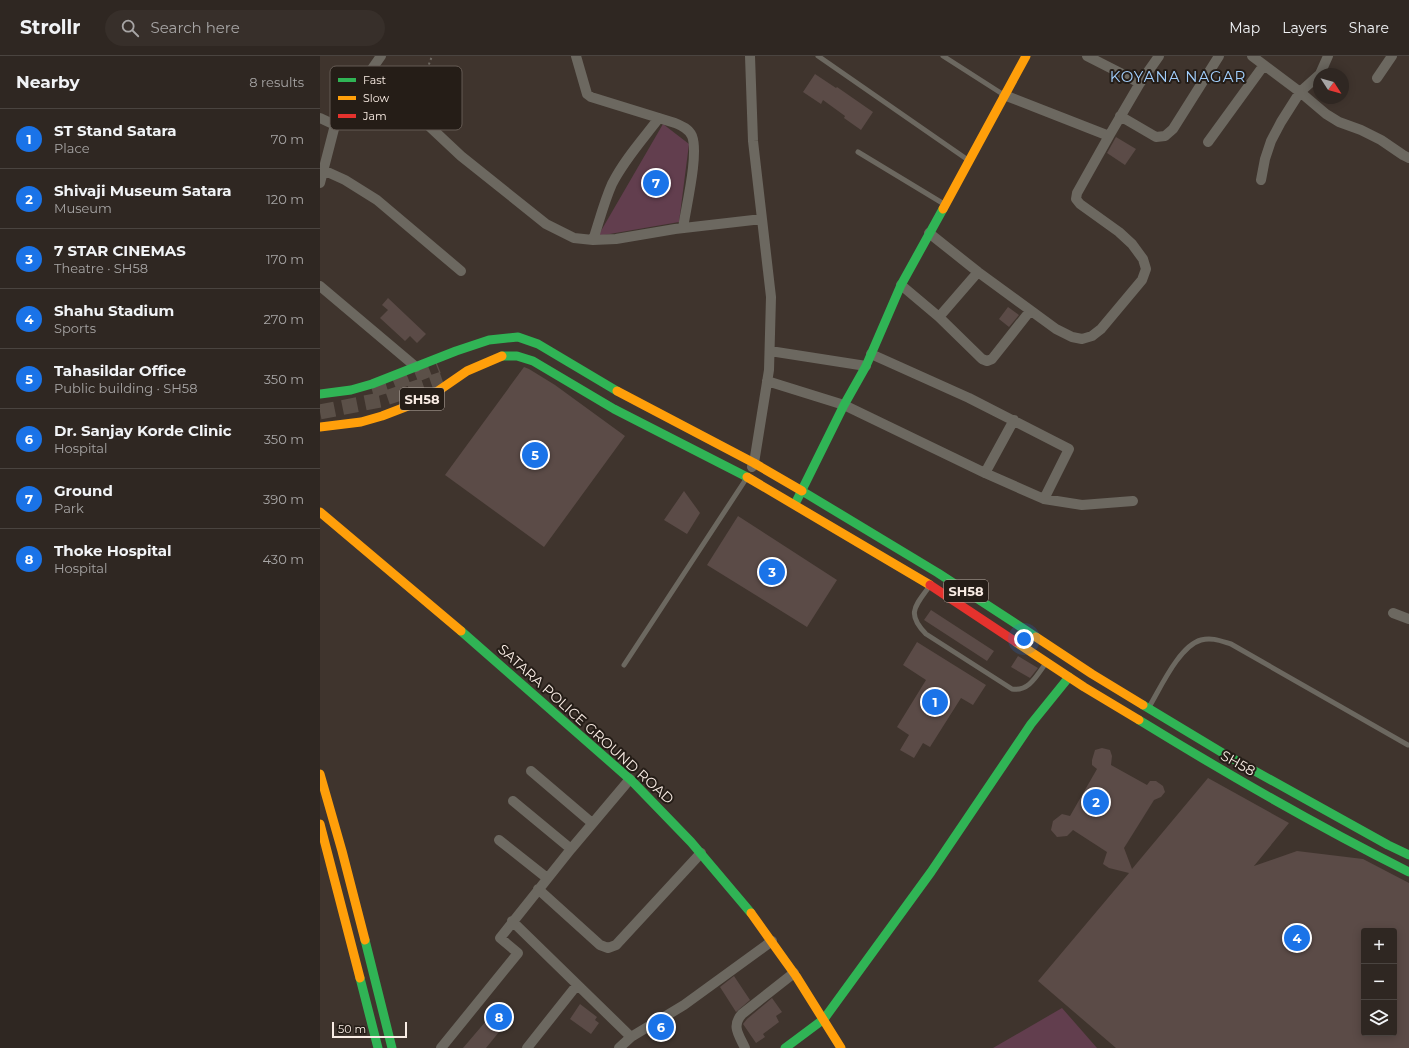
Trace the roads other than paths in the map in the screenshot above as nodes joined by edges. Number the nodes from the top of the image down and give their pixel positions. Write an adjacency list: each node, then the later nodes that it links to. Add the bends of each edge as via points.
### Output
1 (381, 56): 15 (street)
2 (576, 56): 24 (street, via 590,98)
3 (750, 56): 37 (street, via 753,141)
4 (818, 56): 32 (lane)
5 (943, 56): 21 (lane)
6 (1026, 56): 21 (main road)
7 (1087, 56): 13 (street)
8 (1159, 56): 19 (street)
9 (1220, 56): 22 (street, via 1173,129 1165,136 1156,137)
10 (1252, 56): 14 (street)
11 (1328, 56): 16 (street)
12 (1392, 56): 17 (street)
13 (1104, 60): 19 (street)
14 (1264, 65): 20 (street); 29 (street)
15 (374, 66)
16 (1322, 68)
17 (1377, 78)
18 (1313, 80): 20 (street)
19 (1140, 83): 22 (street)
20 (1300, 92): 31 (street, via 1339,122 1367,134); 34 (street, via 1271,141)
21 (1004, 95): 28 (street); 32 (main road)
22 (1120, 116): 28 (street)
23 (320, 118): 25 (street)
24 (659, 118): 38 (street, via 685,127 692,136 695,153); 40 (street, via 612,183)
25 (330, 123)
26 (334, 130): 33 (street)
27 (433, 130): 40 (street, via 461,156 546,224 574,238)
28 (1110, 136): 45 (street, via 1076,199 1132,244 1146,269 1142,280 1101,329 1092,336 1082,339 1056,329)
29 (1208, 142)
30 (858, 152): 36 (lane)
31 (1409, 158)
32 (969, 161): 36 (main road)
33 (322, 170): 35 (street); 41 (street, via 377,200)
34 (1261, 180)
35 (320, 183)
36 (944, 204): 39 (main road)
37 (762, 220): 38 (street); 48 (street, via 771,297)
38 (683, 228): 40 (street, via 616,239)
39 (929, 233): 42 (street); 43 (main road)
40 (593, 240)
41 (461, 272)
42 (978, 272): 45 (street); 46 (street)
43 (901, 285): 46 (street); 49 (main road)
44 (320, 286): 52 (street)
45 (1030, 310): 46 (street, via 992,359 987,361)
46 (939, 317)
47 (489, 340): 50 (main road); 52 (main road, SH58 / SH58); 53 (main road, SH58 / SH58, via 518,337 538,344)
48 (770, 351): 51 (street); 56 (street)
49 (871, 354): 51 (main road); 60 (street)
50 (438, 366)
51 (866, 366): 59 (main road)
52 (416, 367): 58 (main road, SH58 / SH58, via 350,390)
53 (582, 370): 57 (main road); 62 (main road, SH58 / SH58, via 622,394)
54 (467, 371): 55 (main road); 57 (main road, SH58 / SH58, via 503,356 518,356 533,361); 61 (main road, SH58 / SH58, via 438,391 382,416 361,422)
55 (442, 379)
56 (767, 381): 59 (street); 62 (street)
57 (574, 385): 64 (main road, SH58 / SH58, via 614,409)
58 (320, 394)
59 (844, 405): 63 (street); 65 (main road)
60 (1014, 420): 63 (street); 66 (street, via 1069,449)
61 (320, 427)
62 (754, 463): 64 (street); 65 (main road, SH58 / SH58)
63 (985, 473): 66 (street)
64 (748, 477): 68 (main road, SH58 / SH58); 76 (lane)
65 (802, 491): 68 (main road); 70 (main road, SH58 / SH58)
66 (1044, 499): 67 (street, via 1082,505)
67 (1134, 501)
68 (794, 505): 71 (main road, SH58 / SH58)
69 (320, 512): 82 (main road, SATARA POLICE GROUND ROAD, via 440,612)
70 (938, 573): 71 (lane); 74 (main road, SH58 / SH58)
71 (930, 585): 75 (main road, SH58 / SH58); 75 (lane, via 917,604 913,616 917,626 926,634 1012,689 1018,690 1030,685)
72 (1394, 613): 73 (street)
73 (1409, 618)
74 (1055, 649): 75 (lane); 78 (main road, SH58 / SH58)
75 (1047, 662): 77 (main road, SH58 / SH58)
76 (624, 665)
77 (1069, 677): 85 (main road, SH58 / SH58); 99 (main road, via 1031,724 931,872)
78 (1148, 708): 79 (lane, via 1186,648 1200,640 1216,639 1231,644); 83 (main road, SH58 / SH58)
79 (1408, 745)
80 (531, 771): 86 (street)
81 (320, 774): 102 (main road)
82 (630, 779): 86 (street); 90 (main road, SATARA POLICE GROUND ROAD)
83 (1286, 789): 85 (main road); 91 (main road, SH58 / SH58)
84 (513, 801): 89 (street)
85 (1279, 802): 92 (main road, SH58 / SH58)
86 (592, 823): 89 (street)
87 (320, 824): 101 (main road)
88 (499, 840): 93 (street)
89 (571, 849): 93 (street)
90 (701, 853): 94 (street, via 616,945 608,948 600,944); 96 (main road, SATARA POLICE GROUND ROAD)
91 (1409, 855)
92 (1409, 872)
93 (547, 878): 94 (street)
94 (538, 889): 95 (street)
95 (512, 921): 98 (street); 103 (street, via 500,938 518,953)
96 (772, 940): 97 (main road, SATARA POLICE GROUND ROAD); 100 (street, via 684,1005)
97 (794, 973): 99 (main road, SATARA POLICE GROUND ROAD); 106 (street, via 737,1020 736,1027)
98 (577, 985): 100 (street); 104 (street)
99 (824, 1019): 107 (main road); 108 (main road, SATARA POLICE GROUND ROAD)
100 (631, 1037): 105 (street)
101 (378, 1048)
102 (392, 1048)
103 (441, 1048)
104 (527, 1048)
105 (619, 1048)
106 (745, 1048)
107 (785, 1048)
108 (841, 1048)

